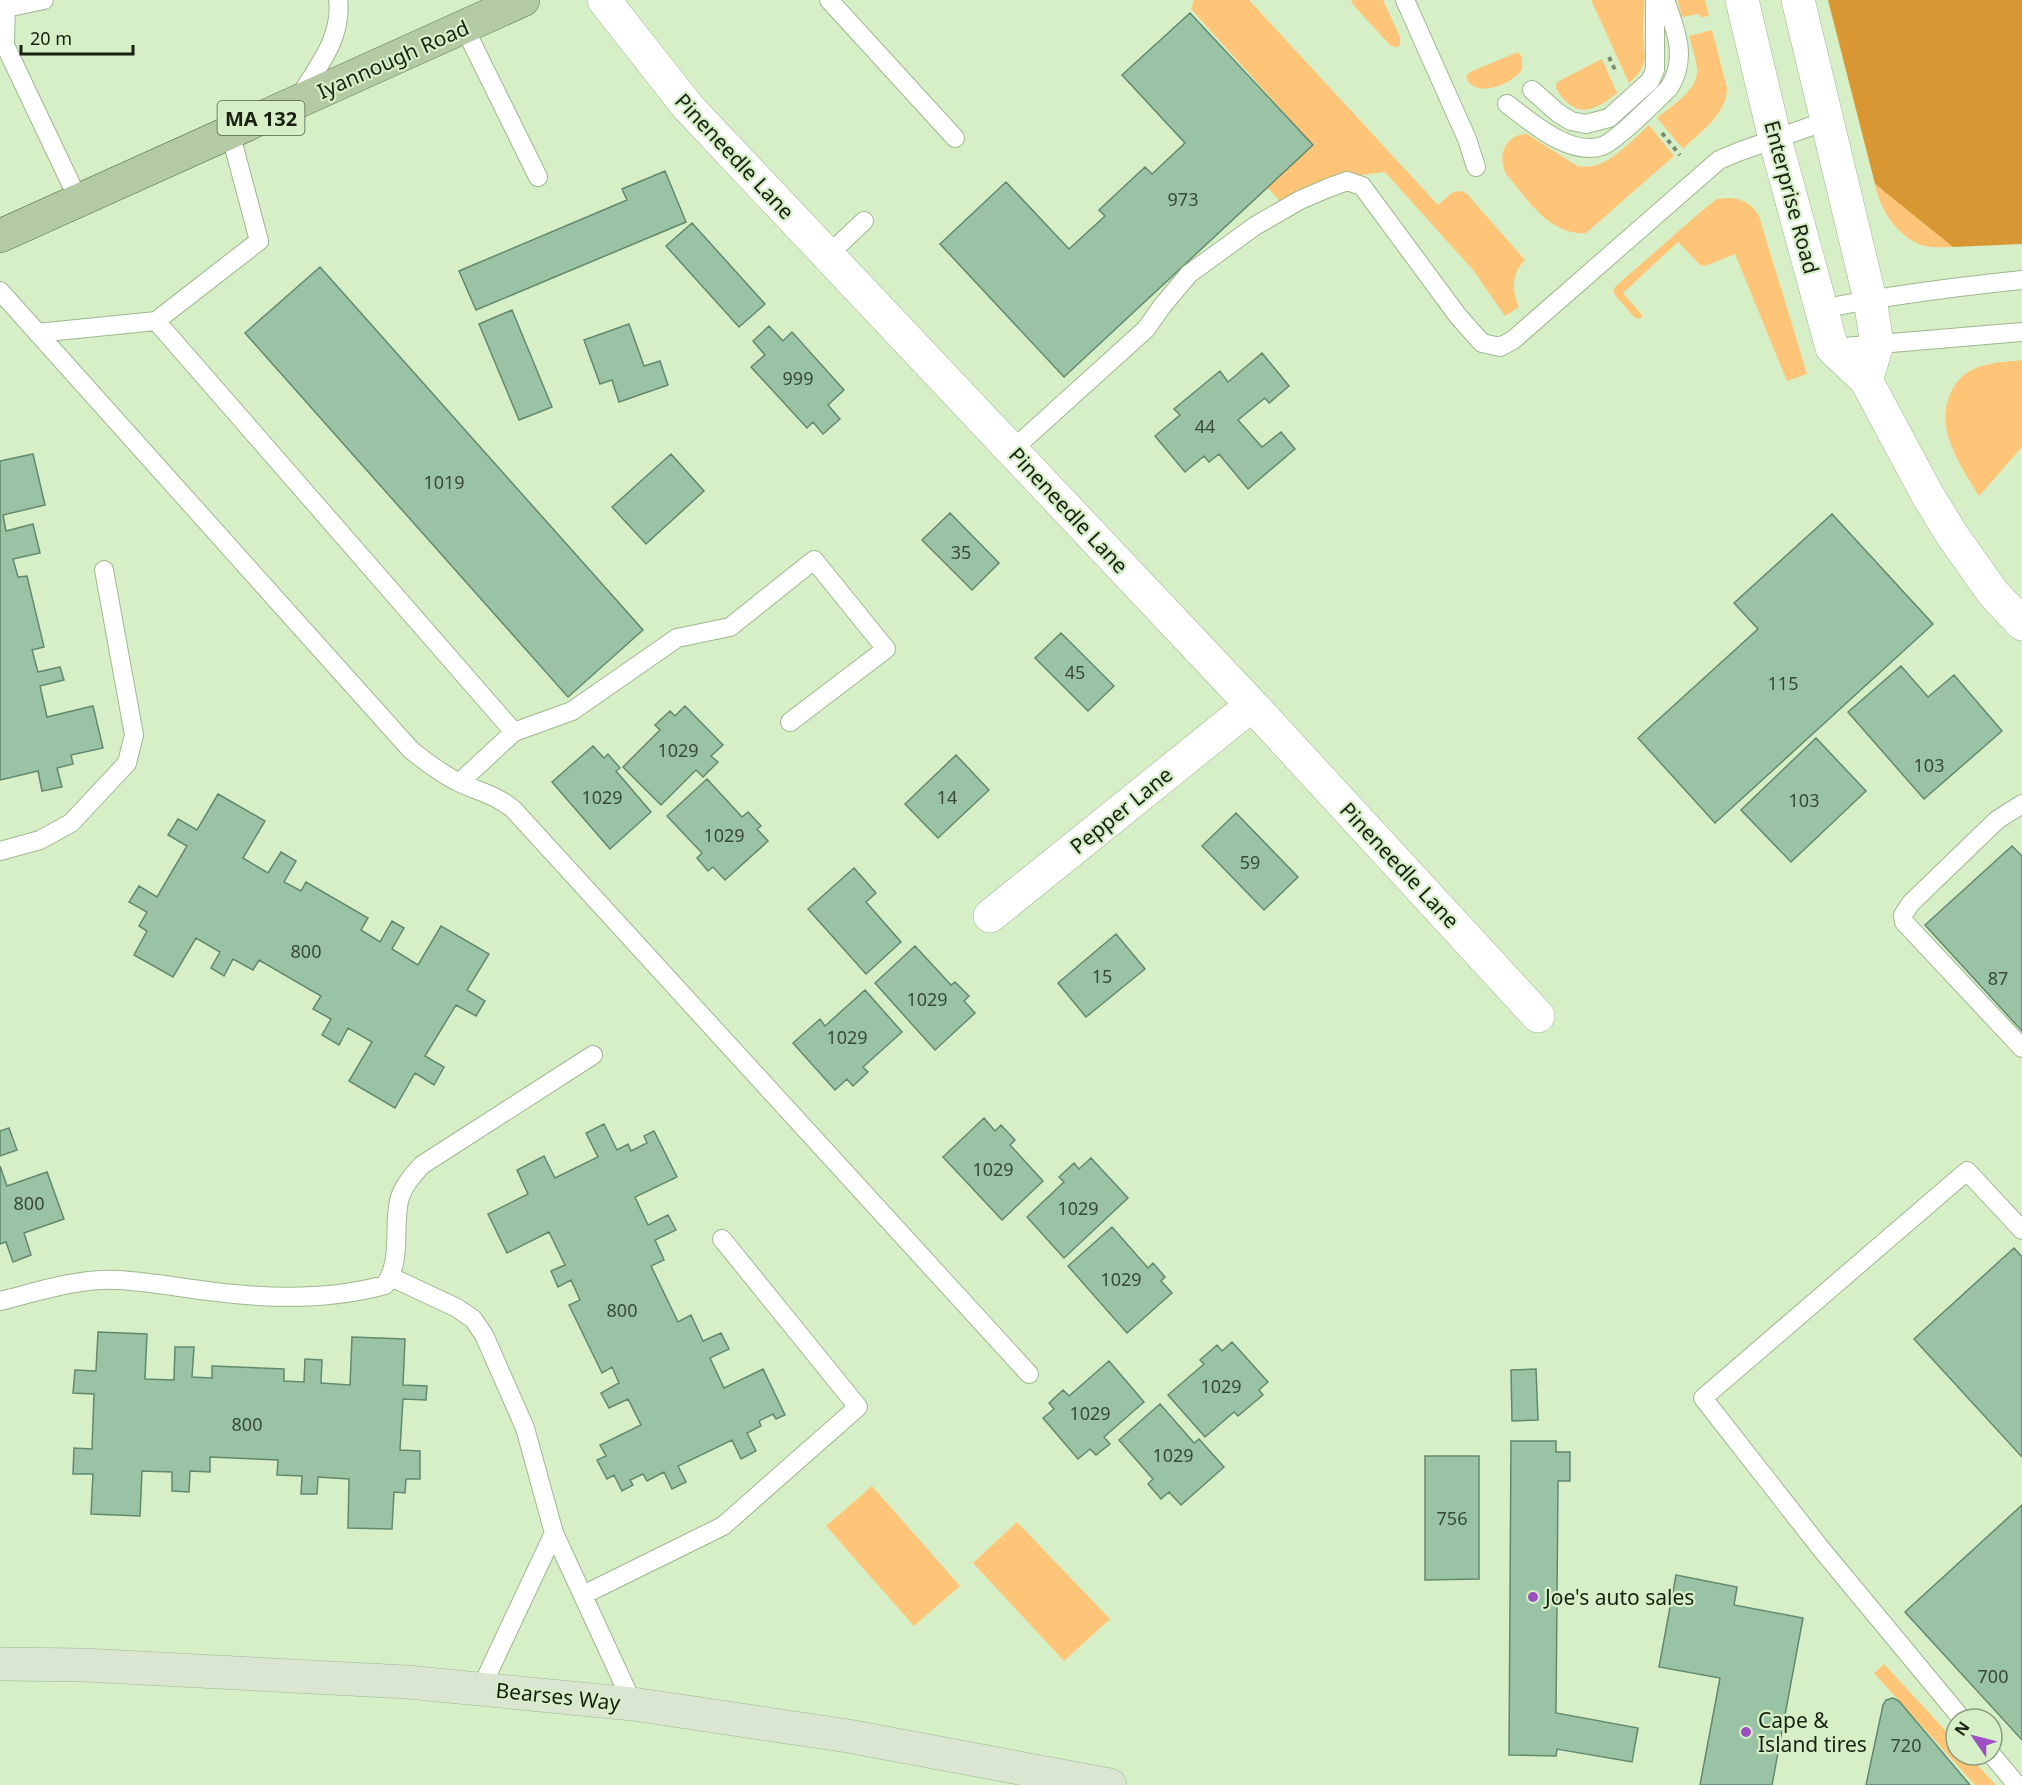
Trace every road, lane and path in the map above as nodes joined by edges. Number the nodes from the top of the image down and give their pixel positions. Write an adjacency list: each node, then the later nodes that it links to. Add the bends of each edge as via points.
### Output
1 (44, 0): 11 (lane)
2 (339, 0): 15 (lane, via 340,21 333,40)
3 (523, 0): 12 (main road, Iyannough Road / MA 132)
4 (604, 0): 26 (street, Pineneedle Lane, via 688,107)
5 (829, 0): 19 (lane)
6 (1405, 0): 21 (lane)
7 (1655, 0): 14 (lane, via 1654,70 1650,81 1609,118 1586,124 1571,121)
8 (1665, 0): 16 (lane, via 1679,52 1676,77 1669,88 1605,146 1589,149 1560,141)
9 (1742, 0): 20 (street, Enterprise Road)
10 (1798, 0): 17 (street)
11 (6, 4): 13 (lane)
12 (464, 27): 15 (main road, Iyannough Road / MA 132); 22 (lane)
13 (3, 43): 23 (lane)
14 (1532, 90)
15 (296, 103): 18 (main road, Iyannough Road / MA 132)
16 (1507, 104)
17 (1826, 121): 20 (lane); 29 (street)
18 (230, 132): 23 (main road, Iyannough Road / MA 132); 31 (lane, via 260,241)
19 (955, 138)
20 (1775, 139): 30 (street, Enterprise Road); 37 (lane, via 1719,160 1513,340 1500,347 1482,343 1458,316 1362,186 1347,182 1328,188 1255,226 1189,274 1146,329)
21 (1476, 167)
22 (538, 177)
23 (79, 201): 25 (main road, Iyannough Road / MA 132)
24 (864, 222): 26 (lane)
25 (0, 236)
26 (828, 255): 37 (street, Pineneedle Lane)
27 (2022, 280): 29 (lane)
28 (0, 291): 33 (lane)
29 (1870, 299): 30 (lane); 34 (street)
30 (1822, 309): 35 (street, Enterprise Road)
31 (156, 321): 33 (lane); 42 (lane)
32 (2022, 332): 34 (lane)
33 (37, 333): 43 (lane, via 411,750 432,768)
34 (1877, 345): 35 (lane); 36 (street)
35 (1832, 348): 36 (street)
36 (1866, 380): 39 (street, via 1952,536 1993,593)
37 (1012, 450): 40 (street, Pineneedle Lane)
38 (104, 570): 45 (lane, via 134,735 127,763 70,823 40,840)
39 (2022, 624)
40 (1252, 705): 46 (street, Pepper Lane); 47 (street, Pineneedle Lane)
41 (790, 722): 42 (lane, via 886,649 814,560 730,627 677,638 572,711)
42 (514, 732): 43 (lane)
43 (460, 782): 54 (lane, via 499,798 513,809)
44 (2022, 804): 48 (lane, via 1997,820 1911,903 1904,915 1904,922)
45 (0, 851)
46 (990, 916)
47 (1538, 1016)
48 (2022, 1048)
49 (593, 1055): 52 (lane, via 422,1165 399,1200)
50 (2022, 1230): 60 (lane, via 1967,1171 1703,1398 1821,1550)
51 (722, 1239): 56 (lane, via 858,1407 723,1526)
52 (391, 1276): 53 (lane, via 385,1285 363,1291 281,1297 115,1280 73,1284); 55 (lane, via 457,1308 473,1319 484,1335 525,1428)
53 (0, 1301)
54 (1029, 1374)
55 (554, 1533): 56 (lane); 58 (lane)
56 (584, 1595): 59 (lane)
57 (0, 1664): 58 (main road, Bearses Way, via 285,1674)
58 (481, 1688): 59 (main road, Bearses Way)
59 (633, 1704): 62 (main road, Bearses Way, via 848,1736)
60 (1952, 1707)
61 (2002, 1767): 63 (lane)
62 (1110, 1785)
63 (2017, 1785)

